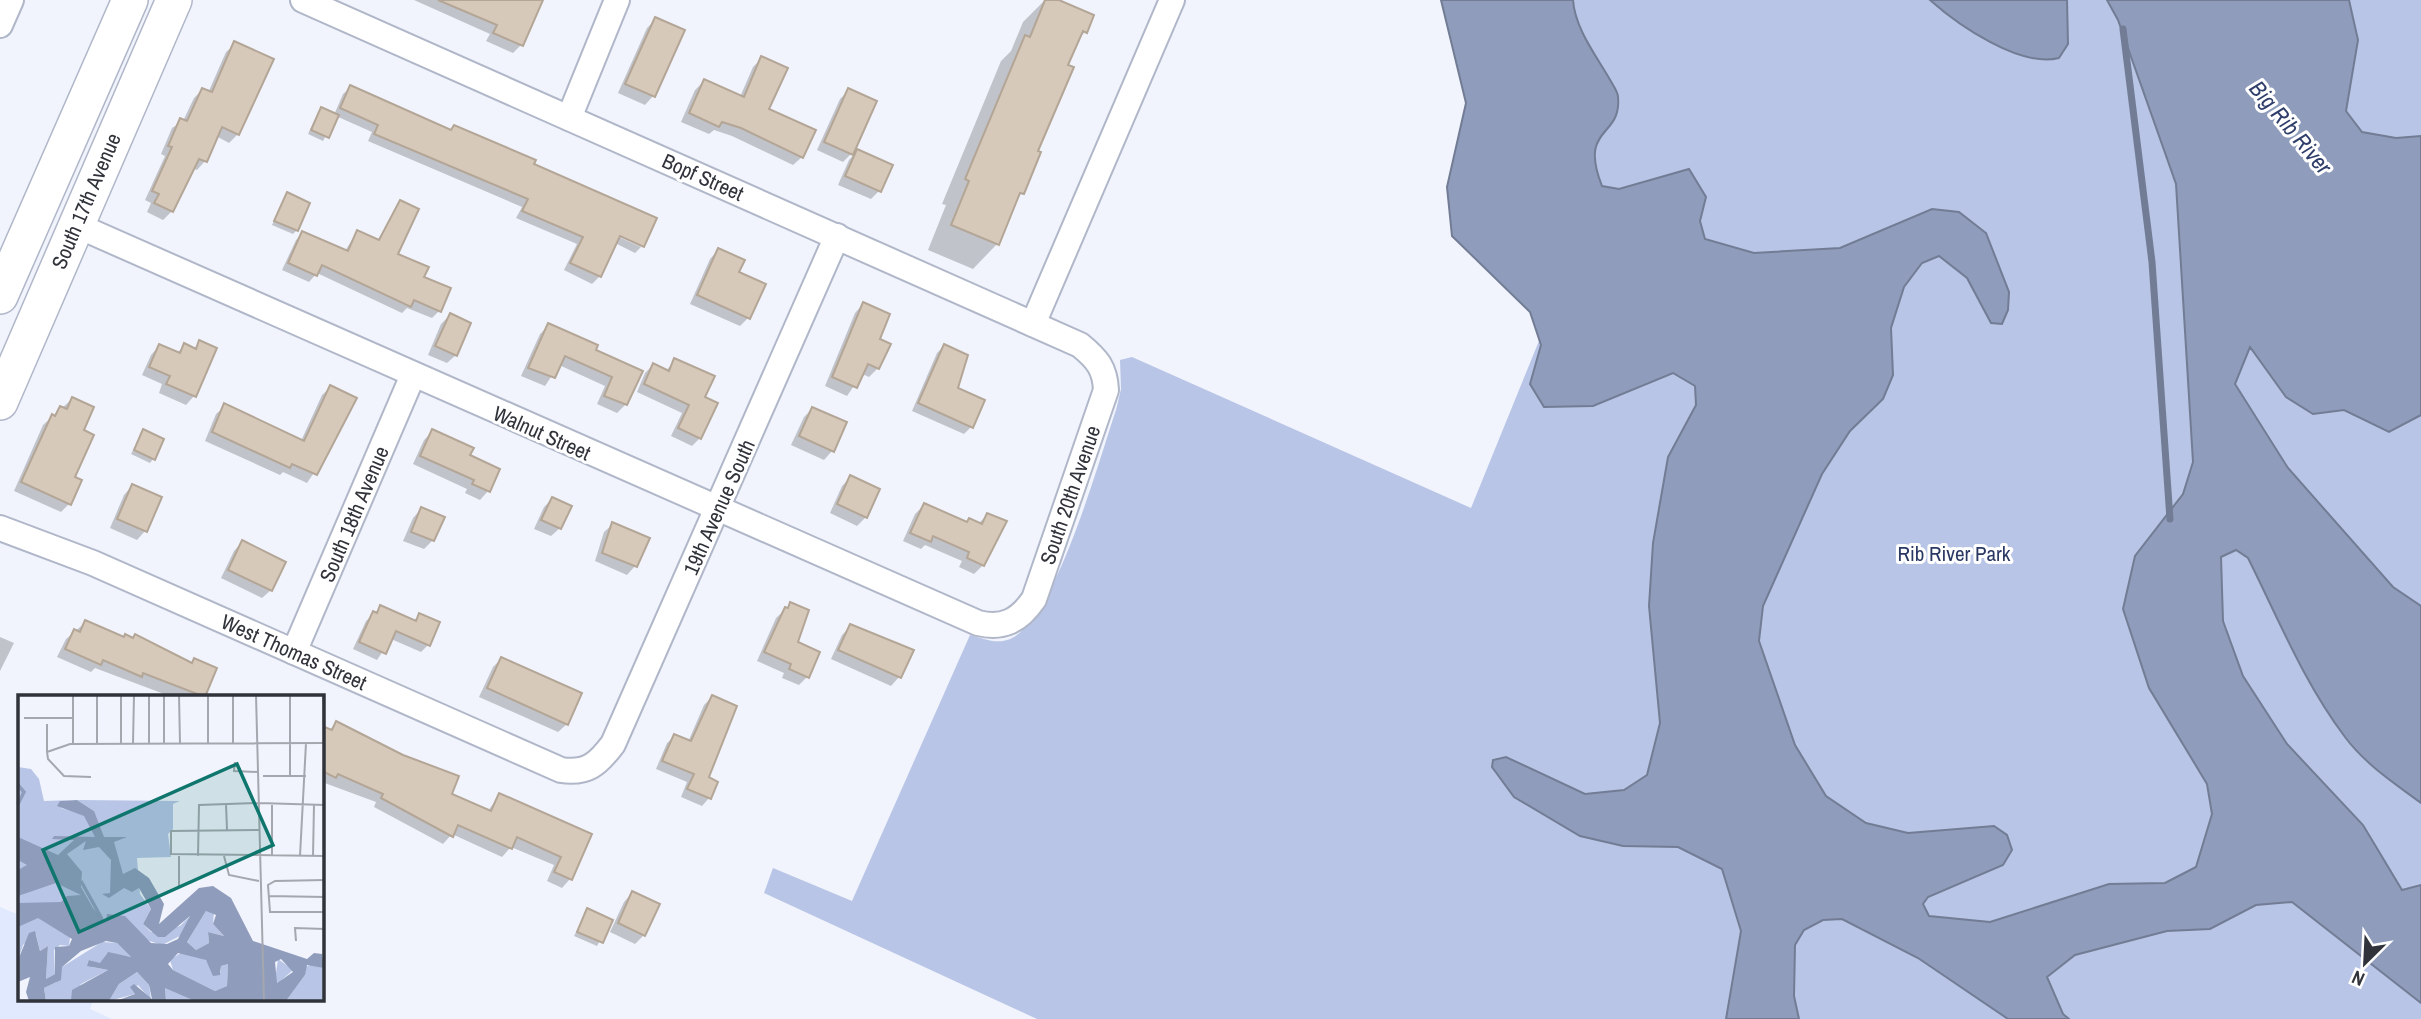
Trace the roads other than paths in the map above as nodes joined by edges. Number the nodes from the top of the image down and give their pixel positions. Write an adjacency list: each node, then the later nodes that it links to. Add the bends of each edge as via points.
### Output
1 (11, 0): 7 (street)
2 (130, 0): 11 (main road, South 17th Avenue)
3 (174, 0): 9 (main road, South 17th Avenue)
4 (303, 0): 8 (street, Bopf Street)
5 (617, 0): 8 (street)
6 (1172, 0): 12 (street)
7 (0, 25)
8 (569, 118): 10 (street, Bopf Street)
9 (76, 225): 14 (street, Walnut Street); 15 (main road, South 17th Avenue)
10 (836, 236): 12 (street, Bopf Street); 16 (street, 19th Avenue South)
11 (0, 296)
12 (1033, 324): 13 (street, Bopf Street, via 1080,345)
13 (1099, 360): 18 (street, South 20th Avenue, via 1106,390 1034,599)
14 (414, 375): 16 (street, Walnut Street); 19 (street, South 18th Avenue)
15 (0, 402)
16 (717, 511): 18 (street, Walnut Street, via 978,623 993,627); 20 (street, 19th Avenue South, via 613,744)
17 (0, 528): 19 (street, West Thomas Street, via 87,560)
18 (1012, 621)
19 (294, 652): 20 (street, West Thomas Street, via 561,770)
20 (589, 769)

